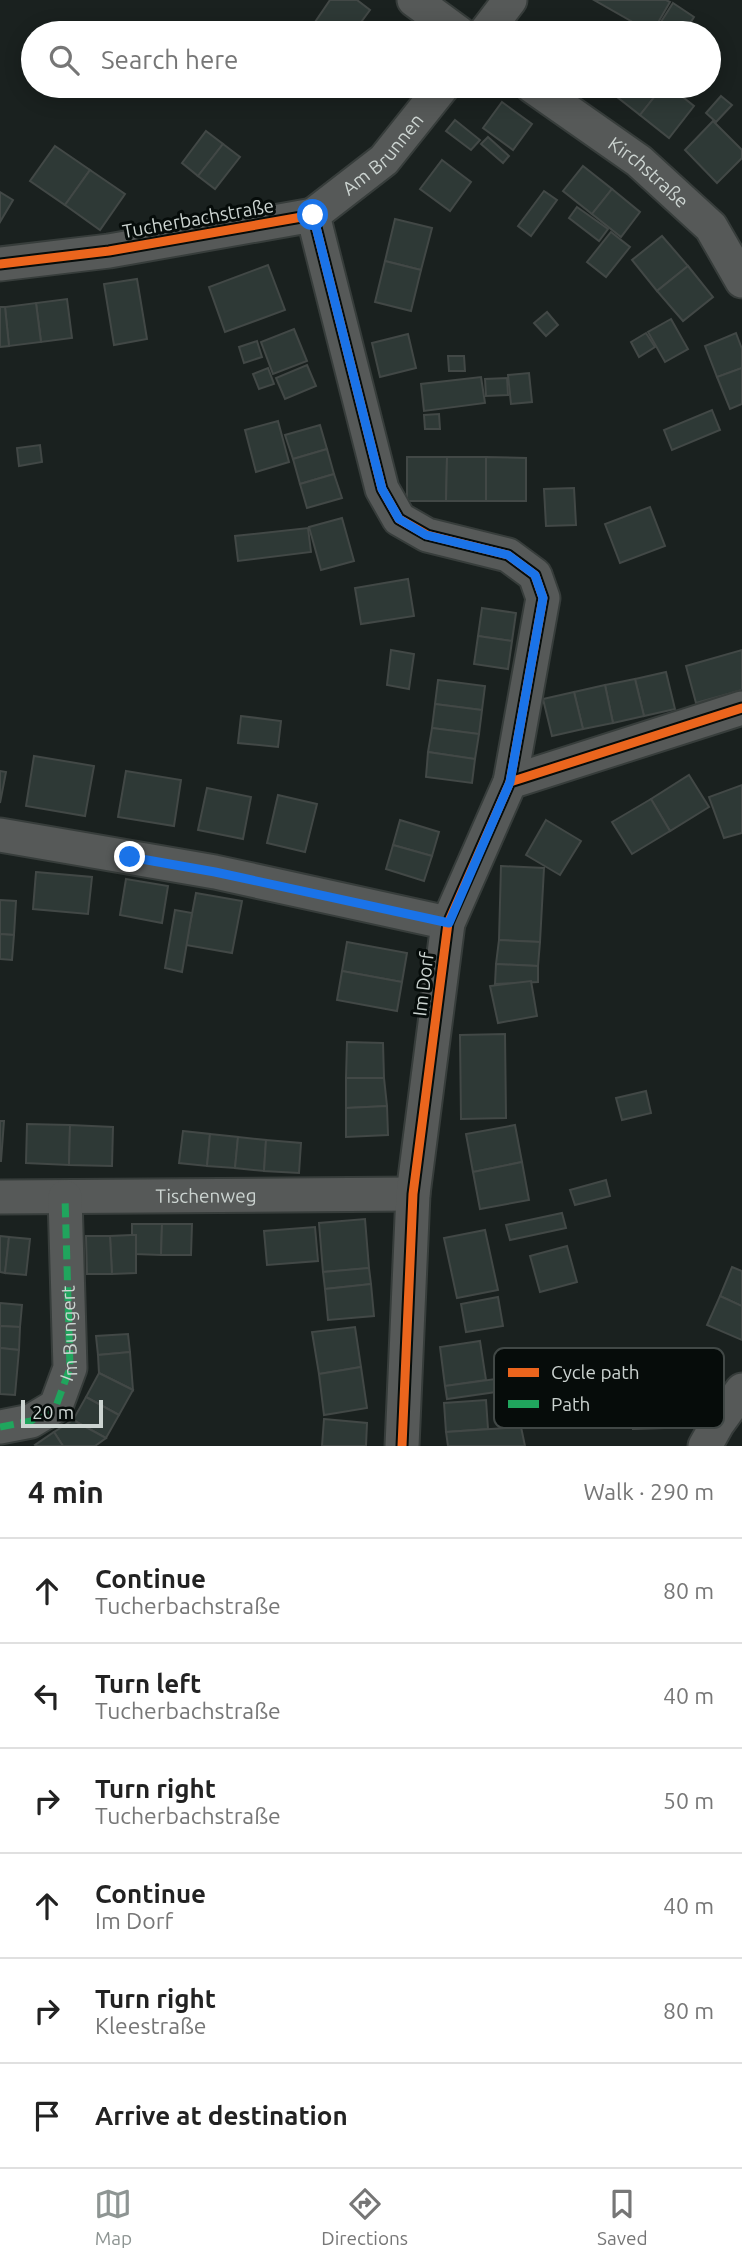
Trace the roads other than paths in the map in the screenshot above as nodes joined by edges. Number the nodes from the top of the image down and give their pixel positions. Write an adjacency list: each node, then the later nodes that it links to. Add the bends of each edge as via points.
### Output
1 (414, 0): 3 (street)
2 (510, 0): 4 (street)
3 (442, 21)
4 (494, 21)
5 (433, 98): 7 (street, Am Brunnen, via 384,160)
6 (549, 98): 9 (street, Kirchstraße, via 639,161 710,227)
7 (313, 215): 8 (street, Tucherbachstraße, via 109,251); 11 (street, via 382,489 399,519 426,535 508,555 535,575 543,598)
8 (0, 264)
9 (742, 281)
10 (742, 708): 11 (street)
11 (510, 782): 13 (street, Im Dorf)
12 (0, 835): 13 (street, via 215,872)
13 (449, 923): 14 (street, Im Dorf)
14 (413, 1194): 16 (street, Tischenweg); 21 (street, Im Dorf)
15 (0, 1197): 16 (street, Tischenweg)
16 (65, 1197): 19 (street, Im Bungert, via 70,1368 56,1406 31,1421)
17 (742, 1390): 18 (street)
18 (724, 1417)
19 (0, 1427)
20 (717, 1428): 22 (street)
21 (402, 1446)
22 (705, 1446)

